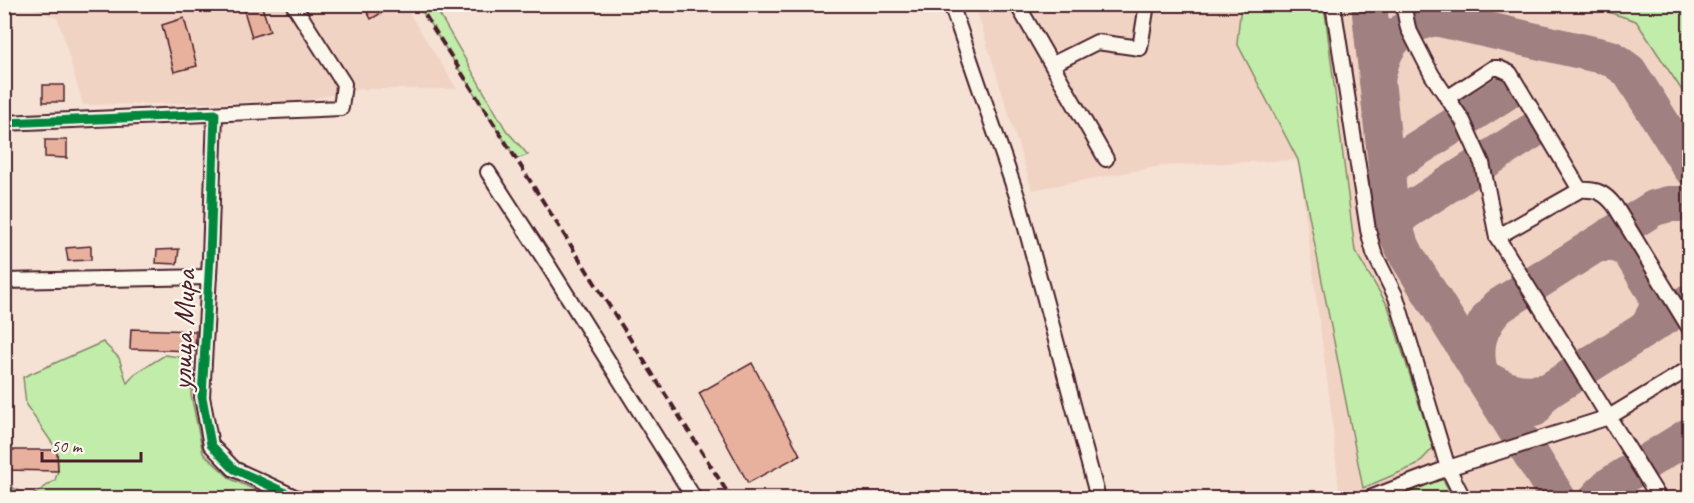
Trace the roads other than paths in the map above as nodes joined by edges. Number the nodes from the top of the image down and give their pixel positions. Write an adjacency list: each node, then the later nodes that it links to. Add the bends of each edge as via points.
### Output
1 (293, 4): 9 (street, via 344,84 341,108)
2 (951, 4): 23 (street, via 1019,202)
3 (1017, 4): 7 (street)
4 (1147, 4): 7 (street, via 1140,48 1097,42)
5 (1333, 4): 20 (street, via 1368,230 1374,253 1396,297)
6 (1402, 4): 8 (street, via 1408,28)
7 (1053, 64): 11 (street)
8 (1447, 98): 13 (street, via 1493,68 1505,70); 14 (street, via 1463,121 1482,163)
9 (215, 114): 10 (street); 15 (street, улица Мира)
10 (4, 123)
11 (1106, 159)
12 (488, 172): 22 (street)
13 (1580, 190): 14 (street); 17 (street, via 1600,191 1615,206)
14 (1497, 237): 19 (street)
15 (209, 277): 16 (street); 21 (street, улица Мира, via 202,397 211,445 234,469)
16 (4, 281)
17 (1689, 329)
18 (1689, 368): 19 (street)
19 (1609, 417): 20 (street); 26 (street)
20 (1448, 468): 24 (street); 25 (street)
21 (297, 498)
22 (693, 498)
23 (1098, 498)
24 (1370, 498)
25 (1463, 498)
26 (1659, 498)

